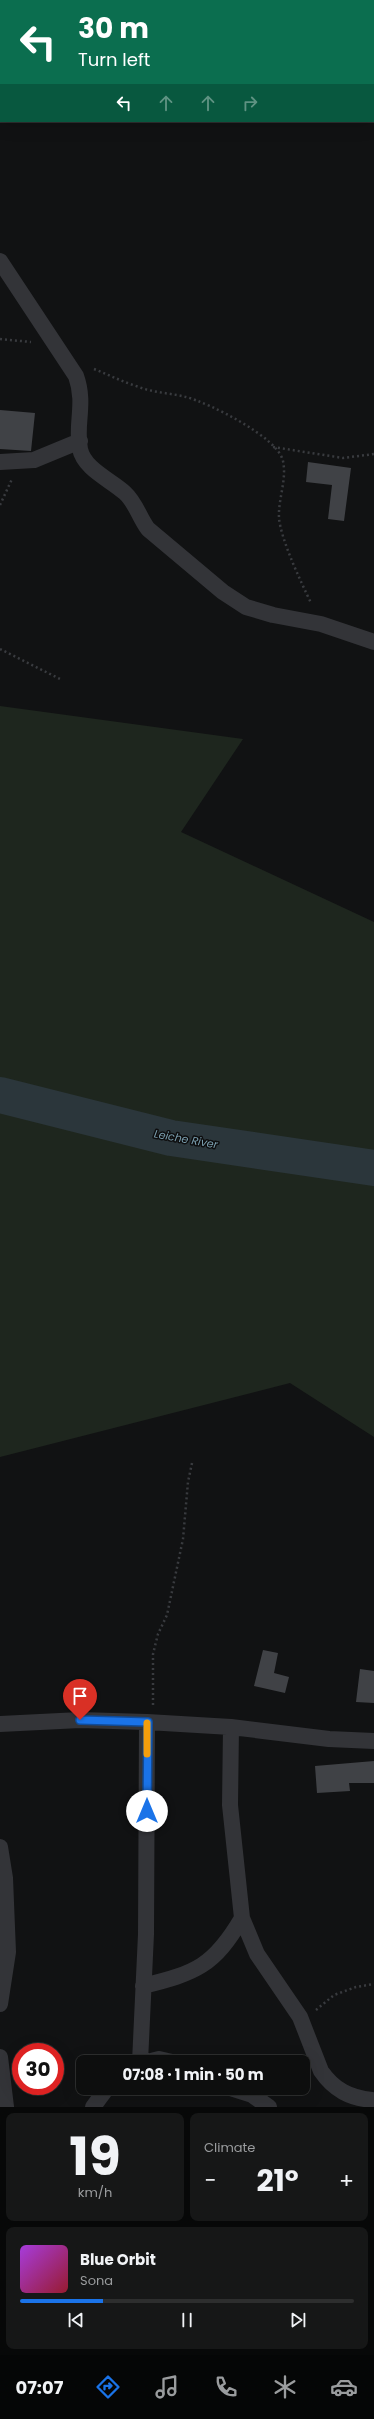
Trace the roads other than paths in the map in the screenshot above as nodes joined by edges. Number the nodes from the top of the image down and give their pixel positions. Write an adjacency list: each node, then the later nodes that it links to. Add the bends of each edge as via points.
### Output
1 (0, 262): 2 (street, via 67,360 81,391)
2 (80, 441): 3 (street, via 34,460); 4 (street, via 82,456 86,462 129,497 148,528 223,592 260,612 321,624)
3 (0, 462)
4 (374, 642)
5 (152, 1723): 6 (street, via 80,1720); 7 (street); 11 (street)
6 (0, 1724)
7 (231, 1727): 8 (street, via 329,1739); 10 (street, via 230,1805)
8 (374, 1741)
9 (0, 1847): 12 (street, via 5,1878 8,1952)
10 (242, 1918): 11 (street, via 227,1944 214,1958 199,1968 172,1979); 17 (street, via 257,1954 300,2017 326,2079 349,2096)
11 (143, 1986): 13 (street)
12 (0, 2004)
13 (140, 2055)
14 (0, 2057): 18 (street)
15 (102, 2095): 19 (street)
16 (252, 2095): 20 (street)
17 (371, 2102)
18 (6, 2107)
19 (93, 2107)
20 (269, 2107)

